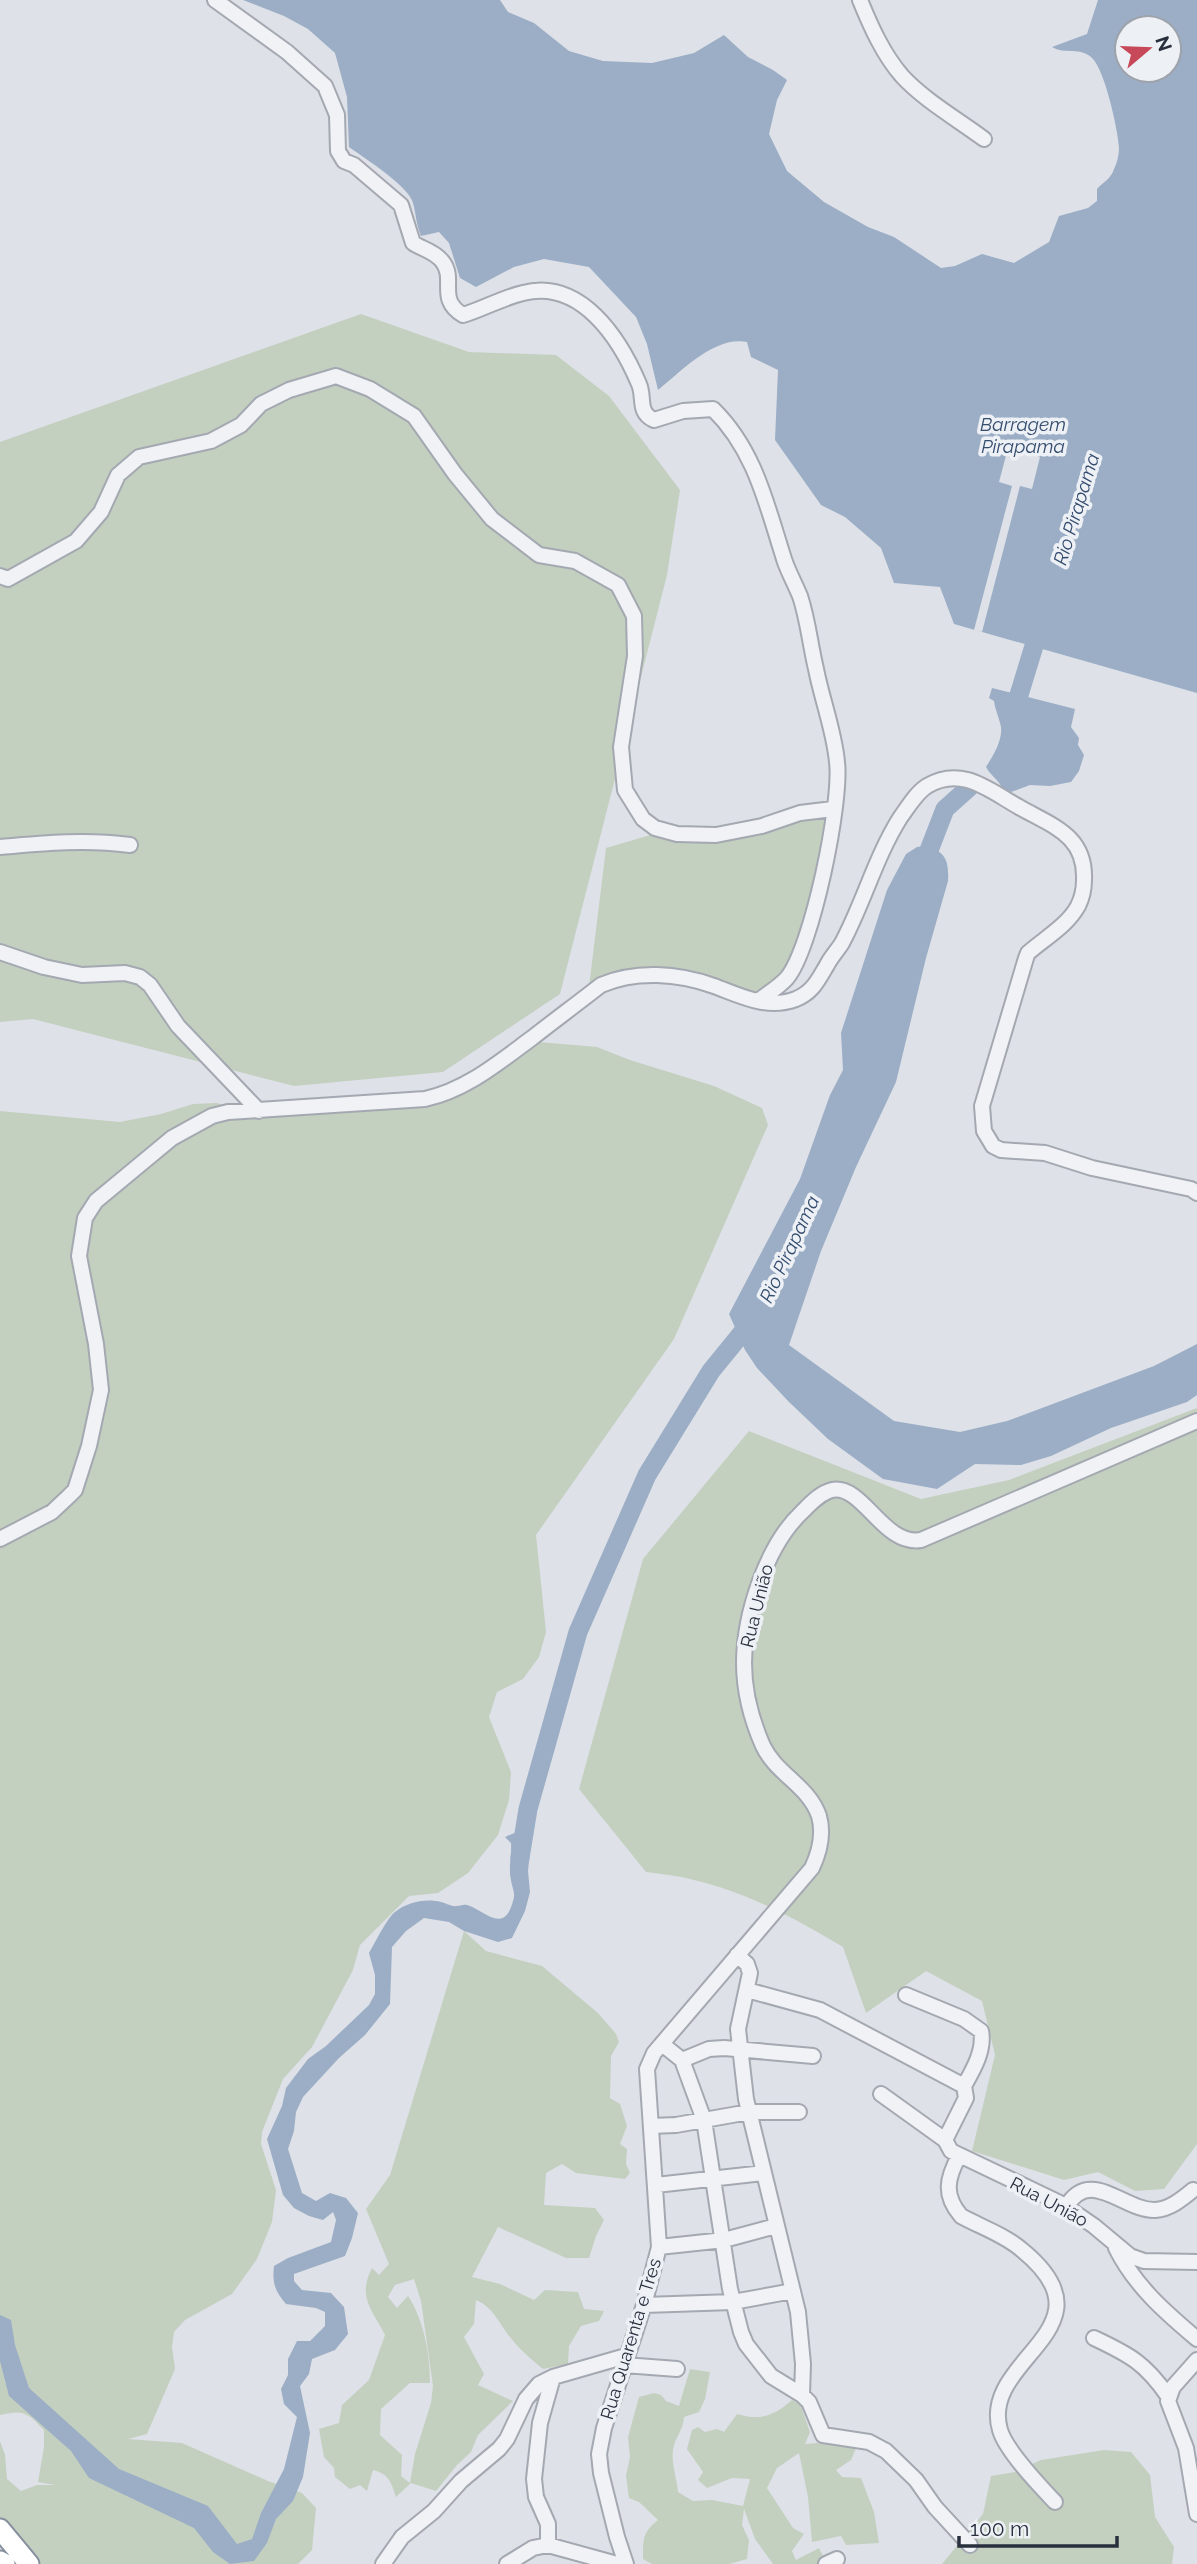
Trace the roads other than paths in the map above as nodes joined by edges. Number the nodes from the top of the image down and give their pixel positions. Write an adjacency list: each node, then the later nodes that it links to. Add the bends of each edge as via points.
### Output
1 (215, 0): 5 (street, via 325,86 337,115 338,151 401,205 413,243 444,262 447,299 455,310 463,315 526,292 559,294 593,312 613,337 639,384 641,404 650,419 695,409 713,410 731,429 763,488 810,631 838,764)
2 (860, 0): 3 (street, via 873,31 904,78)
3 (984, 139)
4 (0, 576): 5 (street, via 8,579 76,541 101,512 118,475 138,457 211,441 241,425 261,404 336,376 370,389 414,416 492,519 539,555 575,561 618,586 634,616 635,656 621,747 625,790 643,819 654,828 677,834 716,835)
5 (833, 809): 9 (street, via 808,932 788,977)
6 (130, 845): 7 (street, via 65,842)
7 (0, 847)
8 (0, 953): 10 (street, via 82,975 141,977 178,1026)
9 (758, 1001): 10 (street, via 694,980 628,976 601,985 495,1066 443,1095); 11 (street, via 778,1004 797,999 820,980 842,943 889,836 922,789 949,779 982,784 1072,839 1085,868 1079,905 1026,958 982,1106 984,1131 1001,1150 1045,1153)
10 (259, 1111): 13 (street, via 212,1116 172,1138 96,1201 85,1218 79,1256 101,1390 89,1447 75,1490 52,1512)
11 (1197, 1193)
12 (1197, 1421): 14 (street, Rua União, via 921,1540 903,1539 838,1490 824,1494 793,1520 771,1552 759,1585 744,1665 746,1692 764,1748 807,1794 822,1827 819,1854)
13 (0, 1539)
14 (806, 1875): 15 (street, Rua Quarenta e Tres)
15 (737, 1955): 16 (street, via 749,1968); 18 (street, Rua Quarenta e Tres)
16 (747, 1990): 19 (street, via 739,2019); 22 (street, via 820,2010)
17 (906, 1995): 22 (street, via 981,2031 978,2060)
18 (662, 2044): 21 (street); 27 (street, Rua Quarenta e Tres, via 647,2069)
19 (740, 2048): 20 (street); 21 (street, via 709,2049); 24 (street)
20 (813, 2056)
21 (682, 2060): 26 (street)
22 (964, 2086): 28 (street, via 966,2098)
23 (881, 2094): 28 (street, Rua União)
24 (749, 2112): 25 (street); 26 (street); 30 (street)
25 (799, 2112)
26 (704, 2120): 27 (street); 31 (street)
27 (651, 2126): 32 (street, Rua Quarenta e Tres)
28 (945, 2140): 29 (street, Rua União)
29 (959, 2156): 34 (street, Rua União); 52 (street, via 948,2176 956,2210 1022,2249 1053,2284 1053,2325 1011,2376 999,2418 1001,2434)
30 (764, 2173): 31 (street); 35 (street)
31 (713, 2179): 32 (street); 36 (street)
32 (656, 2185): 38 (street, Rua Quarenta e Tres)
33 (1193, 2190): 34 (street, via 1158,2210 1087,2190 1076,2194)
34 (1066, 2207): 37 (street, Rua União)
35 (776, 2226): 36 (street); 40 (street)
36 (724, 2240): 38 (street); 41 (street)
37 (1115, 2246): 39 (street, Rua União, via 1144,2260); 44 (street, via 1139,2286)
38 (659, 2247): 42 (street, Rua Quarenta e Tres)
39 (1197, 2262)
40 (793, 2291): 41 (street); 49 (street, via 802,2345)
41 (733, 2302): 42 (street); 49 (street, via 746,2344 762,2366)
42 (644, 2305): 45 (street, Rua Quarenta e Tres)
43 (1094, 2338): 50 (street, via 1150,2371)
44 (1197, 2339)
45 (625, 2360): 47 (street); 48 (street); 63 (street, Rua Quarenta e Tres, via 599,2454)
46 (1197, 2360): 50 (street)
47 (677, 2370)
48 (553, 2377): 55 (street, via 540,2423 534,2479 548,2524); 60 (street, via 532,2390 499,2449 402,2537)
49 (802, 2395): 56 (street, via 820,2433 869,2442 886,2451)
50 (1168, 2396): 51 (street)
51 (1192, 2442): 53 (street)
52 (1055, 2502)
53 (1197, 2514)
54 (0, 2529): 59 (highway)
55 (548, 2545): 61 (street, via 533,2548); 62 (street)
56 (970, 2545)
57 (0, 2561): 58 (highway)
58 (5, 2564)
59 (29, 2564)
60 (383, 2564)
61 (507, 2564)
62 (617, 2564)
63 (626, 2564)

